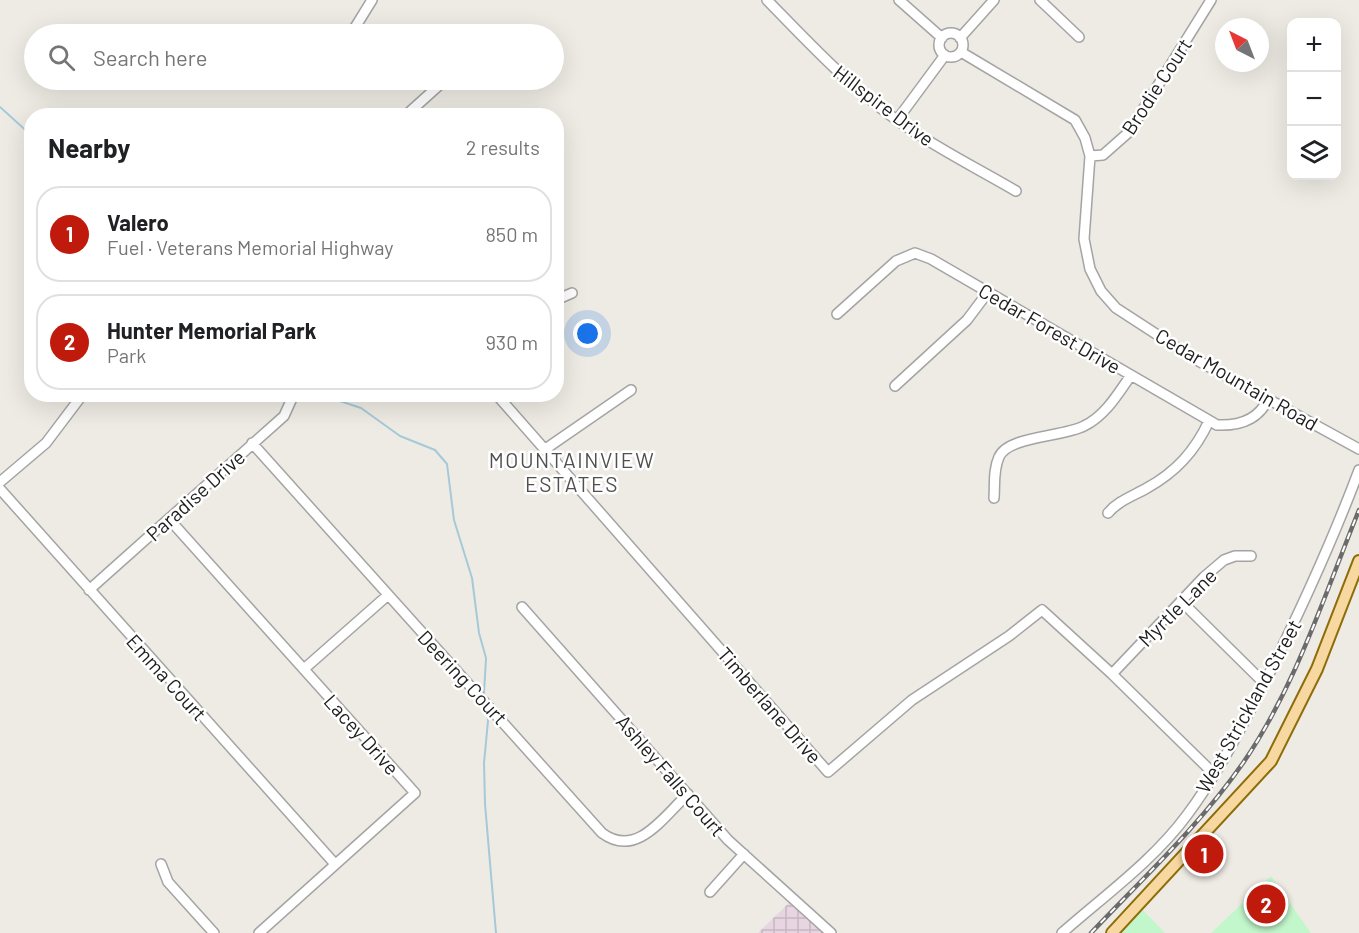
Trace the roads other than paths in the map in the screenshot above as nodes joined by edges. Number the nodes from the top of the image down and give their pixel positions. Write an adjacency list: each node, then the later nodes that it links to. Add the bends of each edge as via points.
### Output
1 (372, 0): 7 (street)
2 (767, 0): 15 (street, Hillspire Drive, via 806,43)
3 (898, 0): 9 (street)
4 (994, 0): 10 (street)
5 (1040, 0): 8 (street)
6 (1211, 0): 16 (street, Brodie Court, via 1129,132 1103,155)
7 (357, 24)
8 (1079, 37)
9 (942, 38): 10 (street, via 951,34); 12 (street, via 940,49)
10 (960, 38): 11 (street)
11 (961, 52): 12 (street, via 952,57); 16 (street, via 1075,120)
12 (945, 55): 15 (street)
13 (433, 90): 14 (street)
14 (414, 108)
15 (897, 120): 17 (street, Hillspire Drive)
16 (1090, 156): 25 (street, Cedar Mountain Road, via 1084,239 1090,269 1101,291 1116,308 1193,358)
17 (1016, 191)
18 (988, 292): 21 (street, Cedar Forest Drive, via 915,253 896,261); 22 (street, Cedar Forest Drive); 23 (street, via 967,320)
19 (572, 293): 20 (street)
20 (564, 296)
21 (837, 314)
22 (1131, 375): 29 (street, Cedar Forest Drive); 36 (street, via 1112,403 1086,425 1067,434 1010,444 1000,454 995,469)
23 (895, 386)
24 (631, 390): 32 (street)
25 (1268, 399): 29 (street, Cedar Forest Drive, via 1251,419 1235,426); 31 (street, Cedar Mountain Road)
26 (77, 402): 34 (street, via 46,443)
27 (290, 402): 30 (street, Paradise Drive, via 284,416)
28 (503, 402): 32 (street, Timberlane Drive)
29 (1209, 421): 37 (street, via 1198,445 1177,468)
30 (252, 443): 38 (street, Paradise Drive); 42 (street, Deering Court)
31 (1359, 448)
32 (544, 450): 46 (street, Timberlane Drive, via 828,772 912,700 1042,610)
33 (1359, 470): 47 (street, West Strickland Street, via 1323,565)
34 (0, 482)
35 (0, 489): 41 (street, Emma Court)
36 (994, 498)
37 (1108, 513)
38 (169, 519): 41 (street, Paradise Drive); 45 (street, Lacey Drive)
39 (1251, 556): 43 (street, Myrtle Lane, via 1224,560)
40 (1359, 561): 58 (main road, via 1317,669 1270,761)
41 (89, 590): 52 (street, Emma Court)
42 (388, 595): 45 (street); 49 (street, Deering Court, via 612,840 628,843 640,838)
43 (1181, 601): 46 (street, Myrtle Lane); 47 (street)
44 (522, 607): 49 (street, Ashley Falls Court)
45 (304, 669): 52 (street, Lacey Drive, via 415,793)
46 (1112, 674): 48 (street, Timberlane Drive)
47 (1264, 683): 48 (street, West Strickland Street)
48 (1214, 774): 57 (street, West Strickland Street, via 1187,816 1152,854)
49 (688, 794): 50 (street, Ashley Falls Court)
50 (744, 854): 53 (street); 56 (street, Ashley Falls Court)
51 (161, 864): 54 (street, via 168,882)
52 (335, 864): 55 (street, Lacey Drive)
53 (710, 892)
54 (214, 933)
55 (259, 933)
56 (831, 933)
57 (1062, 933)
58 (1112, 933)

